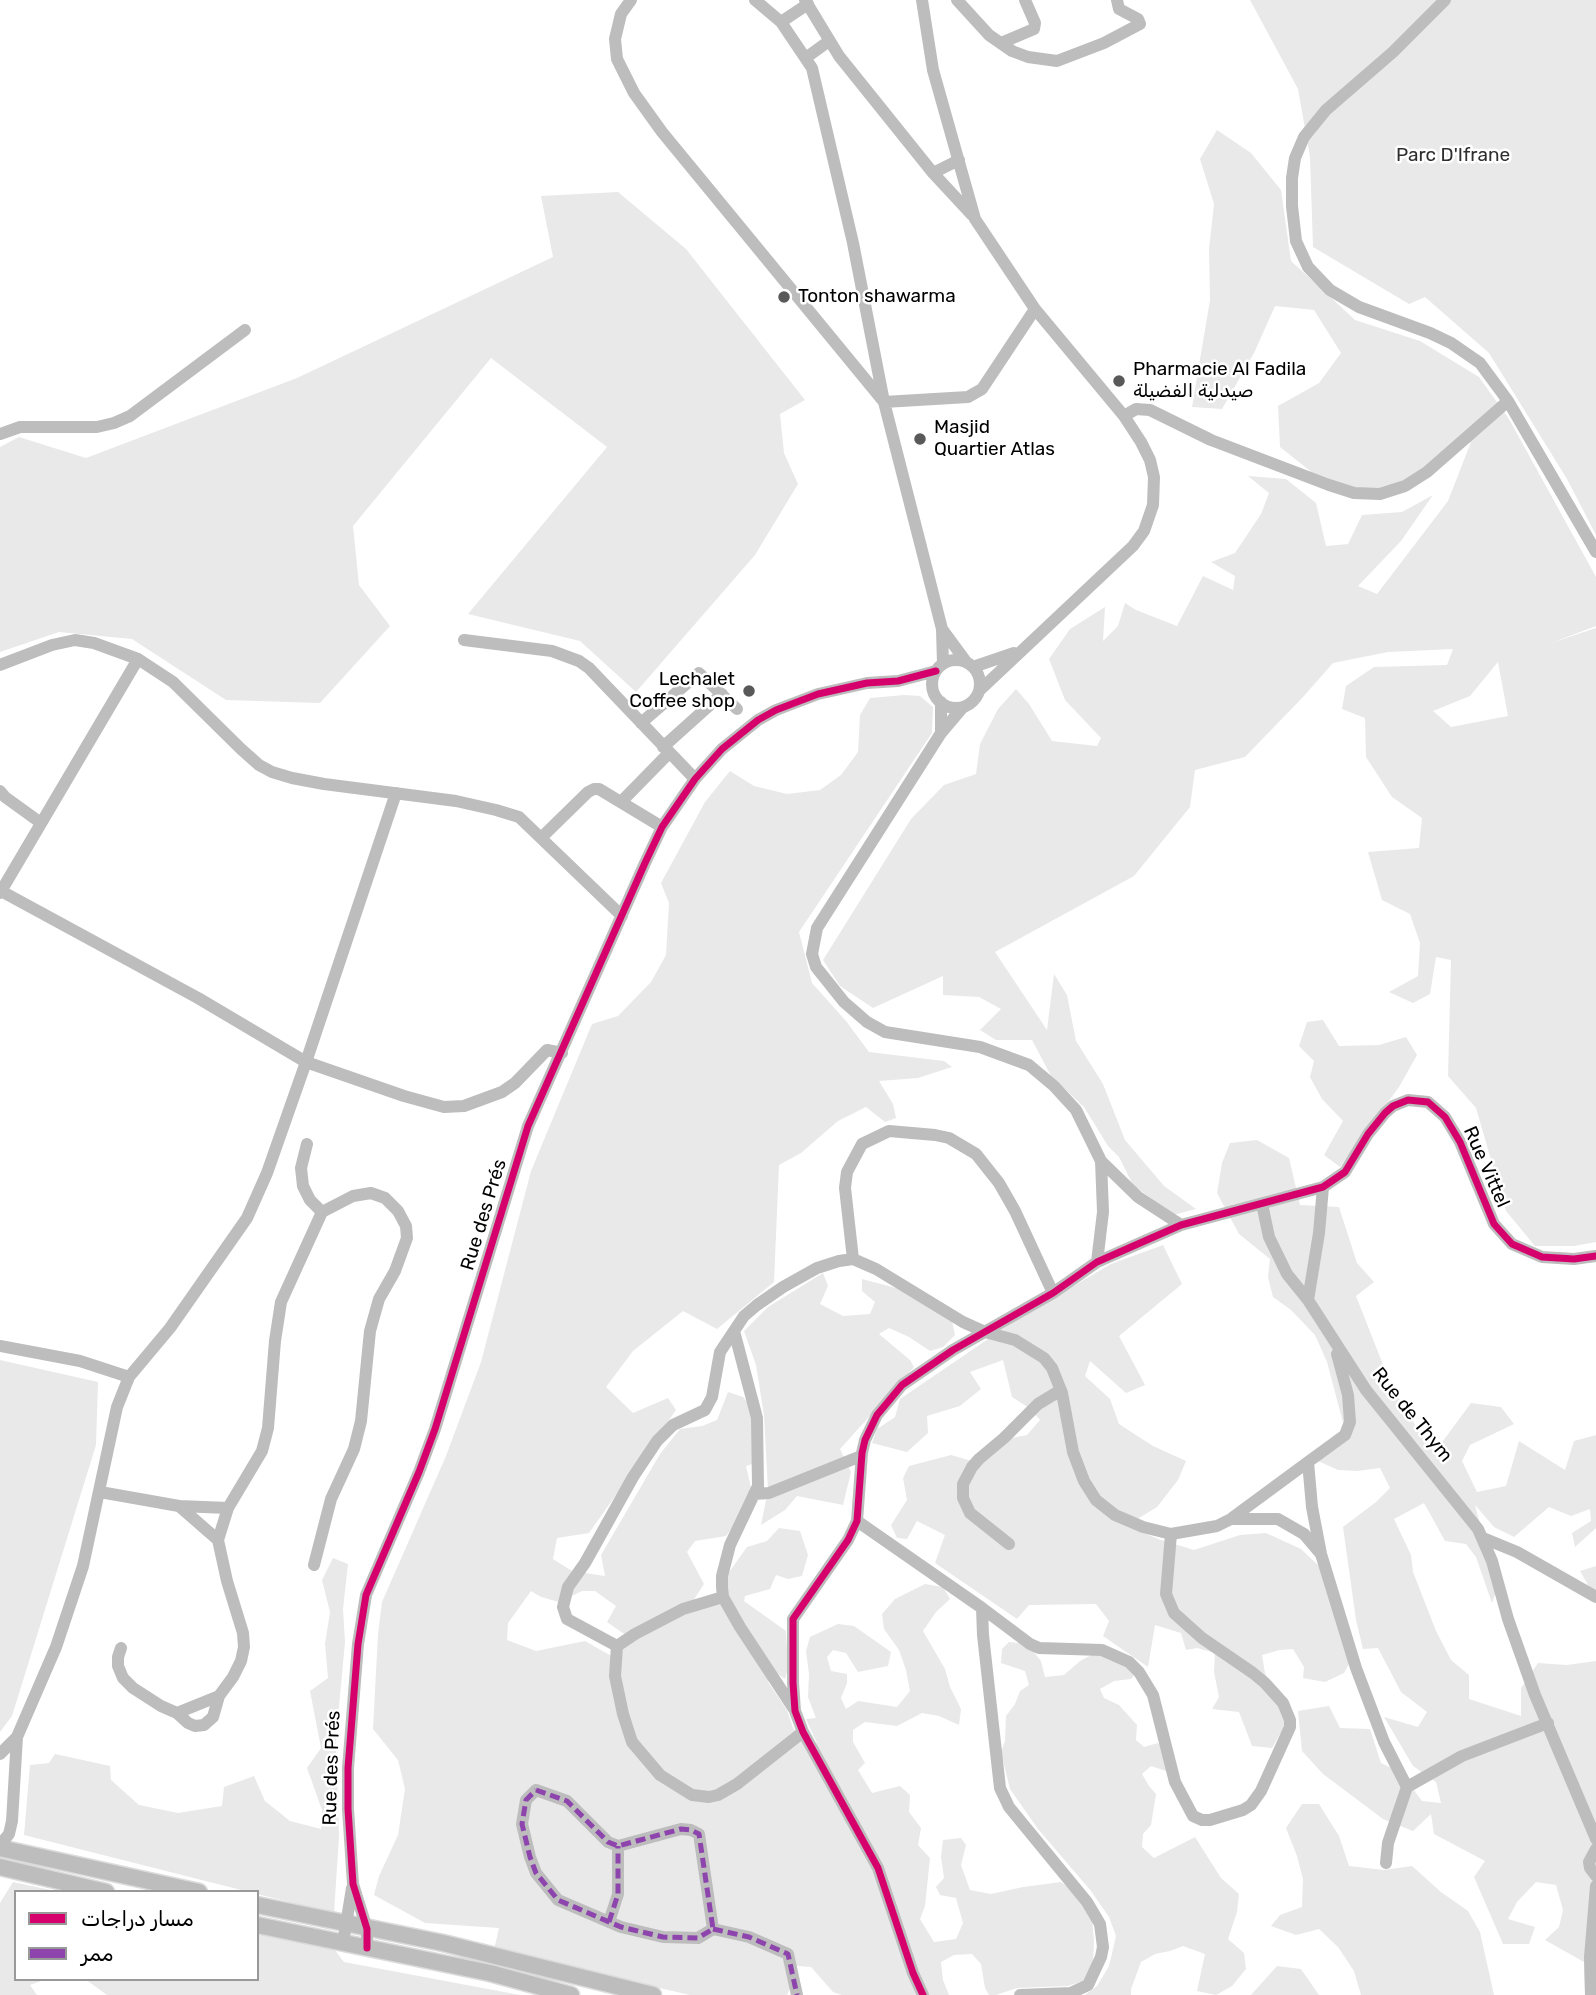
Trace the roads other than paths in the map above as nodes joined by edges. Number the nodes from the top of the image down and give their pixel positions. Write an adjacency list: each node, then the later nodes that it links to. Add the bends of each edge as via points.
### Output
1 (631, 0): 19 (street, via 621,14 615,39 617,59 634,93)
2 (755, 0): 9 (street)
3 (922, 0): 13 (street, via 933,70)
4 (957, 0): 11 (street)
5 (1025, 0): 11 (street, via 1034,29)
6 (1116, 0): 11 (street, via 1119,9 1140,24 1066,58 1028,57)
7 (1445, 0): 18 (street, via 1313,123 1293,170 1293,223 1299,251 1330,290 1359,307 1451,343 1480,363)
8 (806, 2): 9 (street); 10 (street)
9 (781, 22): 12 (street)
10 (829, 41): 12 (street); 14 (street)
11 (1001, 43)
12 (807, 57): 19 (street, via 853,243)
13 (959, 160): 14 (street); 15 (street)
14 (933, 173): 15 (street)
15 (975, 219): 16 (street)
16 (1035, 309): 19 (street, via 982,389 968,397); 20 (street)
17 (245, 330): 21 (street, via 114,424 20,427)
18 (1508, 401): 20 (street, via 1427,472 1380,494 1354,493 1329,485 1211,440 1150,410 1136,408); 22 (street)
19 (884, 402): 23 (street)
20 (1124, 416): 25 (street, via 1154,477 1153,505 1144,531)
21 (0, 434)
22 (1596, 552)
23 (942, 629): 28 (street); 29 (street)
24 (464, 640): 37 (street, via 552,651 579,661)
25 (1021, 650): 28 (street); 32 (street)
26 (138, 659): 27 (street, via 75,640); 42 (street, via 173,682 259,765 272,772); 44 (street)
27 (0, 664)
28 (970, 665): 29 (street, via 959,660); 32 (street)
29 (939, 668): 30 (street, Rue des Prés); 31 (street, via 932,680)
30 (898, 681): 31 (street, Rue des Prés); 40 (street, Rue des Prés, via 818,694 776,710 722,749)
31 (933, 690): 34 (street)
32 (980, 690): 35 (street)
33 (722, 694): 36 (street); 37 (street, via 697,674); 39 (street)
34 (941, 702): 35 (street); 38 (street)
35 (963, 707): 38 (street)
36 (737, 709)
37 (641, 723): 39 (street)
38 (941, 733): 52 (street, via 817,928 812,954 816,967 844,1002 885,1032 980,1047 1028,1065 1076,1110)
39 (666, 750): 40 (street); 43 (street)
40 (695, 779): 45 (street, Rue des Prés)
41 (0, 791): 44 (street)
42 (396, 793): 46 (street, via 496,810 519,817); 50 (street)
43 (621, 802): 45 (street); 46 (street, via 594,789)
44 (41, 823): 47 (street)
45 (662, 827): 48 (street, Rue des Prés)
46 (542, 837): 48 (street)
47 (2, 886): 50 (street)
48 (622, 916): 49 (street, Rue des Prés)
49 (562, 1053): 50 (street, via 547,1050 502,1092 444,1107); 102 (street, Rue des Prés, via 528,1126 435,1429 366,1595 348,1768)
50 (306, 1062): 66 (street, via 247,1217 170,1328)
51 (307, 1144): 55 (street, via 301,1168 303,1186)
52 (1101, 1161): 56 (street, via 1138,1196); 59 (street, via 1103,1212)
53 (1323, 1187): 54 (street, Rue Vittel); 57 (street, Rue Vittel, via 1345,1172 1368,1134 1393,1106 1408,1100 1428,1102 1454,1132 1494,1224 1512,1244 1542,1257); 61 (street)
54 (1262, 1205): 56 (street, Rue Vittel); 61 (street, Rue de Thym, via 1269,1237 1286,1274)
55 (322, 1212): 73 (street, via 281,1302 262,1451); 81 (street, via 352,1196 377,1195 398,1212 407,1238 373,1320 361,1421 354,1449 331,1499)
56 (1181, 1225): 59 (street, Rue Vittel)
57 (1596, 1256)
58 (853, 1259): 60 (street, via 845,1188 847,1172 862,1144 889,1131 935,1135 976,1154 999,1183); 62 (street, via 817,1268 783,1287 757,1304); 63 (street)
59 (1097, 1262): 60 (street, Rue Vittel)
60 (1053, 1293): 63 (street, Rue Vittel)
61 (1308, 1300): 64 (street, Rue de Thym)
62 (734, 1331): 71 (street, via 757,1418 758,1486); 85 (street, via 720,1352 712,1397 705,1410 673,1425 657,1441 568,1587 563,1607 566,1619)
63 (985, 1332): 67 (street, via 1014,1340 1044,1358); 68 (street, Rue Vittel, via 902,1385 877,1415)
64 (1334, 1342): 69 (street, via 1348,1395 1348,1429); 77 (street, Rue de Thym, via 1366,1390)
65 (0, 1346): 66 (street, via 80,1361)
66 (129, 1377): 70 (street, via 117,1406)
67 (1061, 1390): 76 (street, via 1078,1466 1096,1500 1127,1522); 79 (street, via 1038,1404 979,1459 963,1484 962,1498 970,1513)
68 (861, 1455): 71 (street, via 769,1493); 75 (street, Rue Vittel)
69 (1308, 1462): 74 (street); 80 (street)
70 (100, 1492): 72 (street); 92 (street, via 71,1605)
71 (754, 1494): 82 (street, via 730,1545 722,1576)
72 (179, 1507): 73 (street); 78 (street)
73 (228, 1508): 78 (street)
74 (1231, 1519): 76 (street); 80 (street, via 1285,1521)
75 (857, 1521): 84 (street); 88 (street, via 793,1619)
76 (1171, 1534): 84 (street, via 1166,1594 1174,1613 1265,1683 1283,1703 1290,1720 1265,1784 1243,1811 1210,1820 1193,1816 1175,1782 1153,1695 1129,1662 1102,1650 1039,1648)
77 (1483, 1538): 83 (street); 90 (street, Rue de Thym)
78 (218, 1540): 87 (street, via 244,1647 241,1661)
79 (1009, 1544)
80 (1321, 1554): 94 (street, via 1365,1694)
81 (314, 1565)
82 (723, 1597): 85 (street, via 659,1620); 88 (street)
83 (1596, 1597)
84 (982, 1608): 118 (street, via 1000,1788 1009,1807 1087,1902 1100,1924 1103,1947 1093,1979 1083,1989)
85 (617, 1647): 91 (street, via 615,1676 632,1742 660,1775 692,1795 709,1797 726,1791)
86 (121, 1648): 89 (street, via 118,1666 123,1678)
87 (219, 1696): 89 (street); 89 (street, via 213,1717 204,1725 188,1723)
88 (795, 1711): 91 (street)
89 (177, 1713)
90 (1548, 1723): 94 (street, via 1462,1756); 95 (street, Rue de Thym)
91 (803, 1732): 117 (street, via 877,1868)
92 (17, 1737): 93 (street); 96 (street, via 12,1821)
93 (0, 1754)
94 (1407, 1787): 99 (street)
95 (1596, 1839)
96 (0, 1846): 105 (main road)
97 (618, 1846): 107 (street, via 618,1894); 107 (street, via 608,1842 567,1801 536,1790 526,1800 522,1816 525,1838 547,1889 573,1908); 111 (street, via 681,1829 699,1834)
98 (1596, 1849): 101 (street, via 1589,1862)
99 (1386, 1863)
100 (0, 1867): 104 (main road)
101 (1596, 1875)
102 (353, 1884): 109 (street, Rue des Prés); 110 (street, Rue des Prés)
103 (1596, 1886): 119 (street)
104 (98, 1890)
105 (190, 1890)
106 (259, 1905): 109 (main road)
107 (609, 1922): 111 (street, via 676,1938 698,1938)
108 (259, 1925): 112 (main road)
109 (346, 1925): 110 (main road); 112 (street, Rue des Prés)
110 (367, 1929): 113 (street, Rue des Prés); 115 (main road)
111 (713, 1929): 116 (street, via 788,1954)
112 (343, 1943): 113 (main road)
113 (367, 1948): 114 (main road)
114 (571, 1995)
115 (653, 1995)
116 (797, 1995)
117 (923, 1995)
118 (1020, 1995)
119 (1591, 1995)

